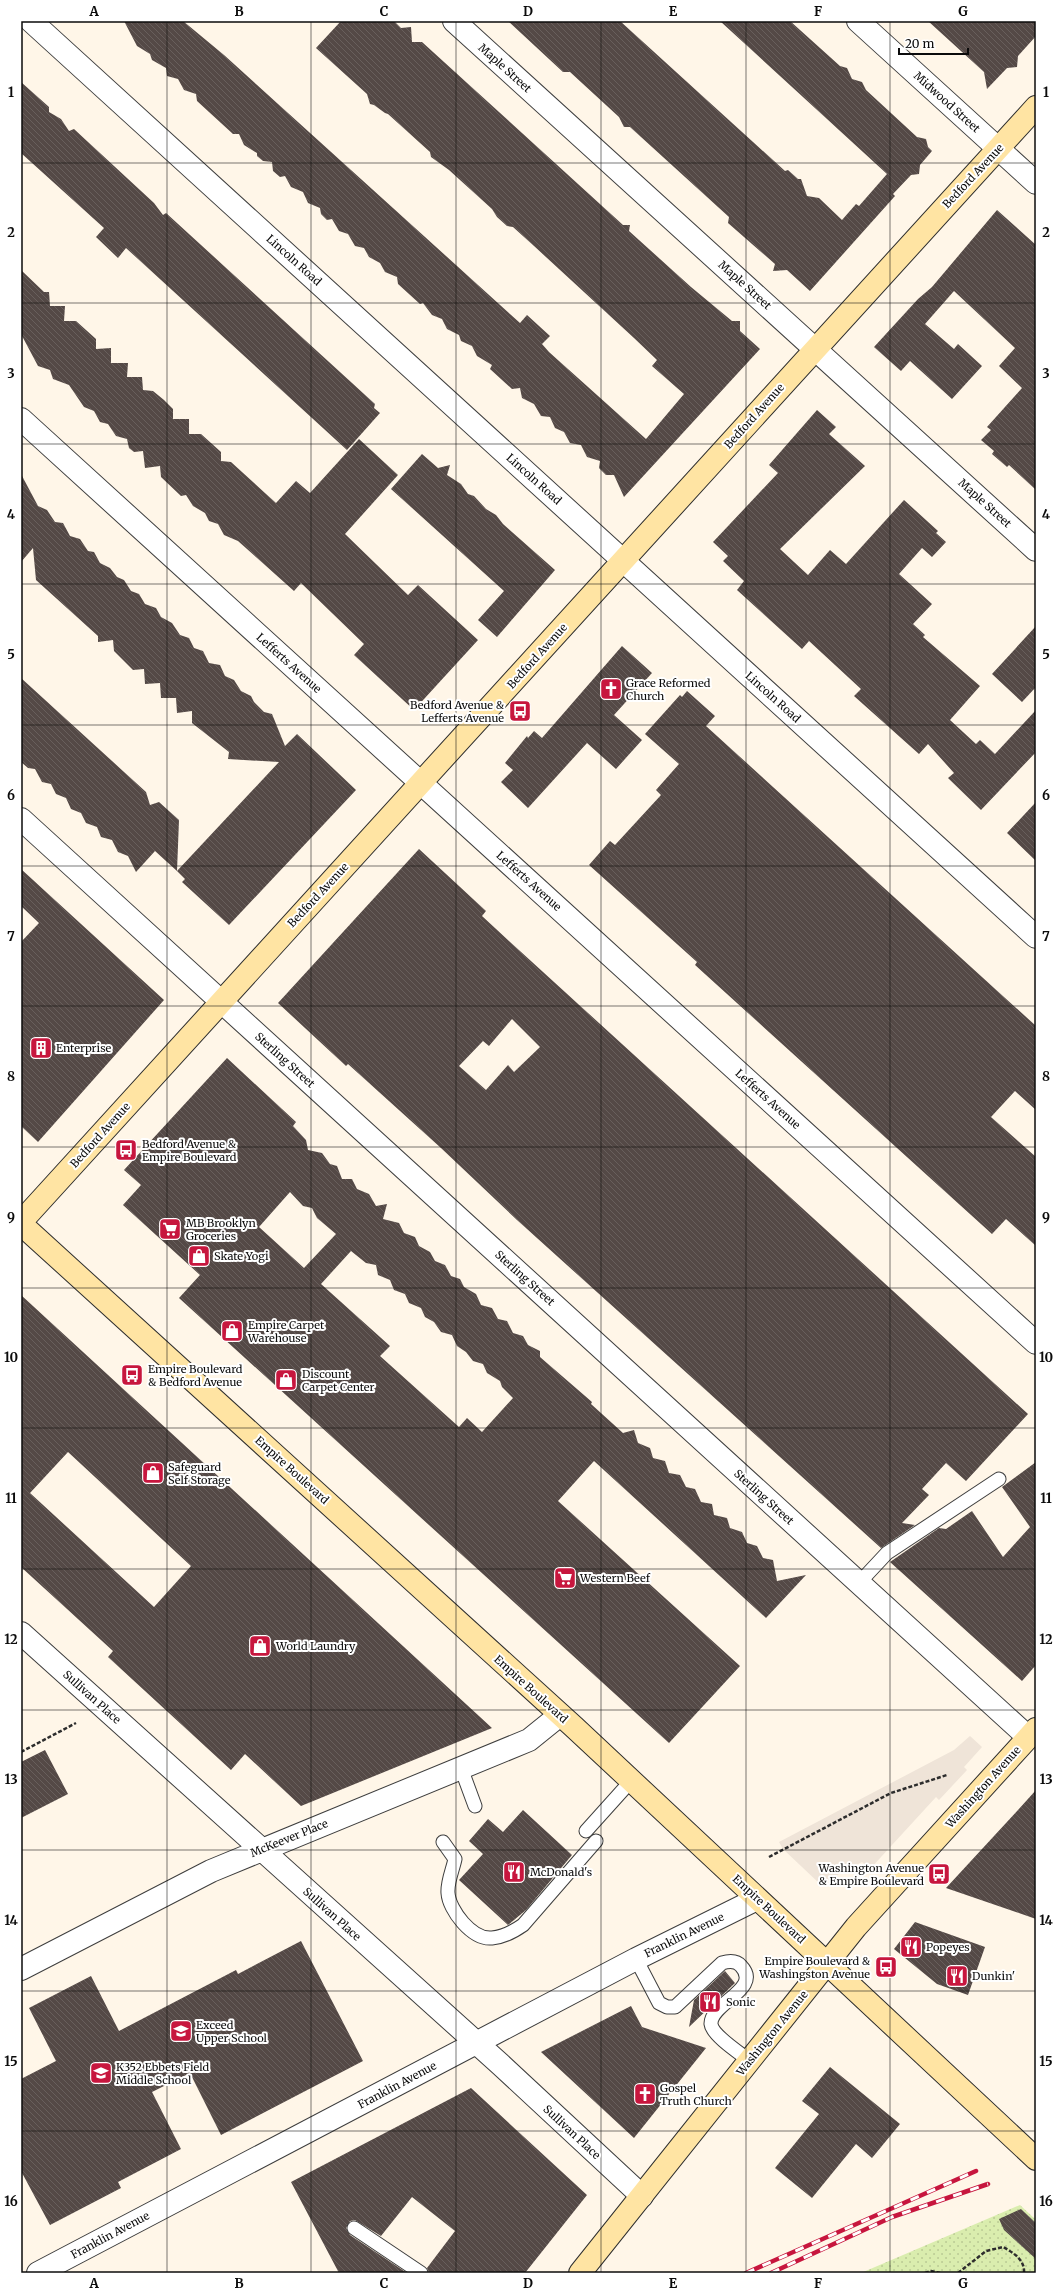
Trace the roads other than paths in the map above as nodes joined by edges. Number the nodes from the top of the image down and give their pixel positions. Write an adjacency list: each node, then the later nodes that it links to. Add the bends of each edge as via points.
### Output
1 (31, 21): 10 (street, Lincoln Road)
2 (454, 21): 7 (street, Maple Street)
3 (858, 21): 5 (street, Midwood Street)
4 (1036, 107): 5 (main road, Bedford Avenue)
5 (998, 149): 6 (street, Midwood Street); 7 (main road, Bedford Avenue)
6 (1036, 183)
7 (814, 349): 9 (street, Maple Street); 10 (main road, Bedford Avenue)
8 (21, 419): 11 (street, Lefferts Avenue)
9 (1036, 550)
10 (624, 560): 11 (main road, Bedford Avenue); 13 (street, Lincoln Road)
11 (421, 783): 14 (main road, Bedford Avenue); 16 (street, Lefferts Avenue)
12 (21, 819): 14 (street, Sterling Street)
13 (1036, 937)
14 (221, 1001): 15 (main road, Bedford Avenue); 18 (street, Sterling Street)
15 (21, 1223): 20 (main road, Empire Boulevard)
16 (1036, 1343)
17 (999, 1479): 18 (lane, via 887,1553)
18 (859, 1583): 21 (street, Sterling Street)
19 (21, 1633): 28 (street, Sullivan Place)
20 (560, 1715): 22 (street, McKeever Place, via 528,1740); 23 (main road, Empire Boulevard)
21 (1032, 1733): 31 (main road, Washington Avenue)
22 (460, 1768): 24 (lane); 28 (street, McKeever Place)
23 (631, 1781): 25 (lane); 29 (main road, Empire Boulevard)
24 (475, 1806)
25 (586, 1831)
26 (596, 1841): 27 (lane, via 523,1925 509,1935 491,1939 478,1935 452,1909 448,1891 455,1859)
27 (443, 1842)
28 (261, 1850): 32 (street, McKeever Place, via 211,1870); 33 (street, Sullivan Place)
29 (757, 1899): 30 (street, Franklin Avenue); 31 (main road, Empire Boulevard)
30 (636, 1959): 33 (street, Franklin Avenue); 34 (lane, via 659,2003 667,2008 675,2007 722,1963 738,1963 744,1969 747,1978 744,1986 712,2016 711,2025 714,2032)
31 (826, 1963): 34 (main road, Washington Avenue); 35 (main road, Empire Boulevard)
32 (21, 1969)
33 (476, 2043): 36 (street, Sullivan Place); 38 (street, Franklin Avenue)
34 (750, 2061): 36 (main road, Washington Avenue)
35 (1036, 2159)
36 (642, 2196): 40 (main road, Washington Avenue)
37 (354, 2228): 39 (lane)
38 (38, 2273)
39 (421, 2273)
40 (580, 2273)

